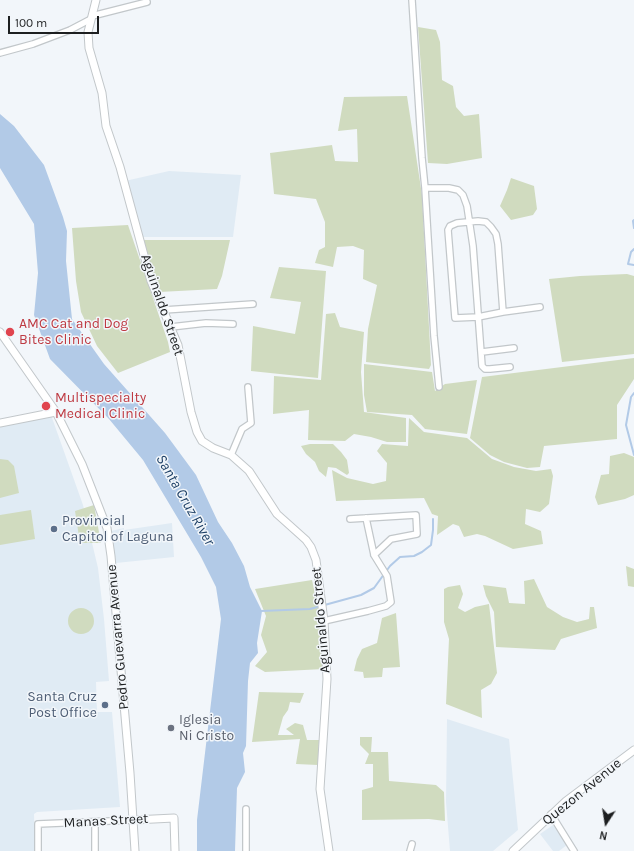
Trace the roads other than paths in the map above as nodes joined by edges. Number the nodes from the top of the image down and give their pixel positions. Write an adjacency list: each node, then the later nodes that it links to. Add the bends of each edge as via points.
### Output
1 (96, 0): 4 (street, Aguinaldo Street)
2 (412, 0): 6 (street)
3 (147, 2): 4 (street)
4 (92, 17): 5 (street, via 70,30); 10 (street, Aguinaldo Street, via 88,32 89,48 102,93 106,126 120,167 151,281)
5 (0, 53)
6 (425, 188): 7 (street, via 458,190 467,206); 20 (street)
7 (469, 221): 11 (street, via 486,222 496,234); 12 (street); 12 (street, via 450,226 448,230 455,318)
8 (252, 304): 10 (street)
9 (540, 307): 11 (street)
10 (164, 310): 14 (street, Aguinaldo Street)
11 (503, 312): 12 (street)
12 (478, 317): 17 (street)
13 (233, 324): 14 (street)
14 (171, 327): 23 (street, Aguinaldo Street, via 178,345 197,432 202,441 212,448)
15 (0, 332): 21 (street, Pedro Guevarra Avenue)
16 (514, 348): 17 (street)
17 (482, 352): 18 (street, via 482,366 485,368)
18 (510, 367)
19 (248, 387): 23 (street, via 251,423 242,429)
20 (439, 387)
21 (56, 412): 22 (street); 31 (street, Pedro Guevarra Avenue, via 82,464 108,533)
22 (0, 423)
23 (231, 455): 27 (street, Aguinaldo Street, via 249,471 277,514 312,547)
24 (366, 518): 25 (street); 26 (street); 26 (street, via 416,515 417,534 391,539)
25 (350, 519)
26 (374, 555): 27 (street, via 387,576 391,602 386,606)
27 (324, 621): 39 (street, Aguinaldo Street, via 327,679 320,789)
28 (634, 750): 30 (street, Quezon Avenue)
29 (246, 809): 38 (street)
30 (551, 814): 41 (street, Quezon Avenue); 42 (street)
31 (134, 820): 32 (street, Manas Street); 36 (street, Pedro Guevarra Avenue); 37 (street, Manas Street, via 174,818)
32 (95, 822): 34 (street, Manas Street, via 38,824); 35 (street)
33 (412, 844): 40 (street)
34 (38, 851)
35 (95, 851)
36 (135, 851)
37 (175, 851)
38 (246, 851)
39 (329, 851)
40 (410, 851)
41 (513, 851)
42 (574, 851)

